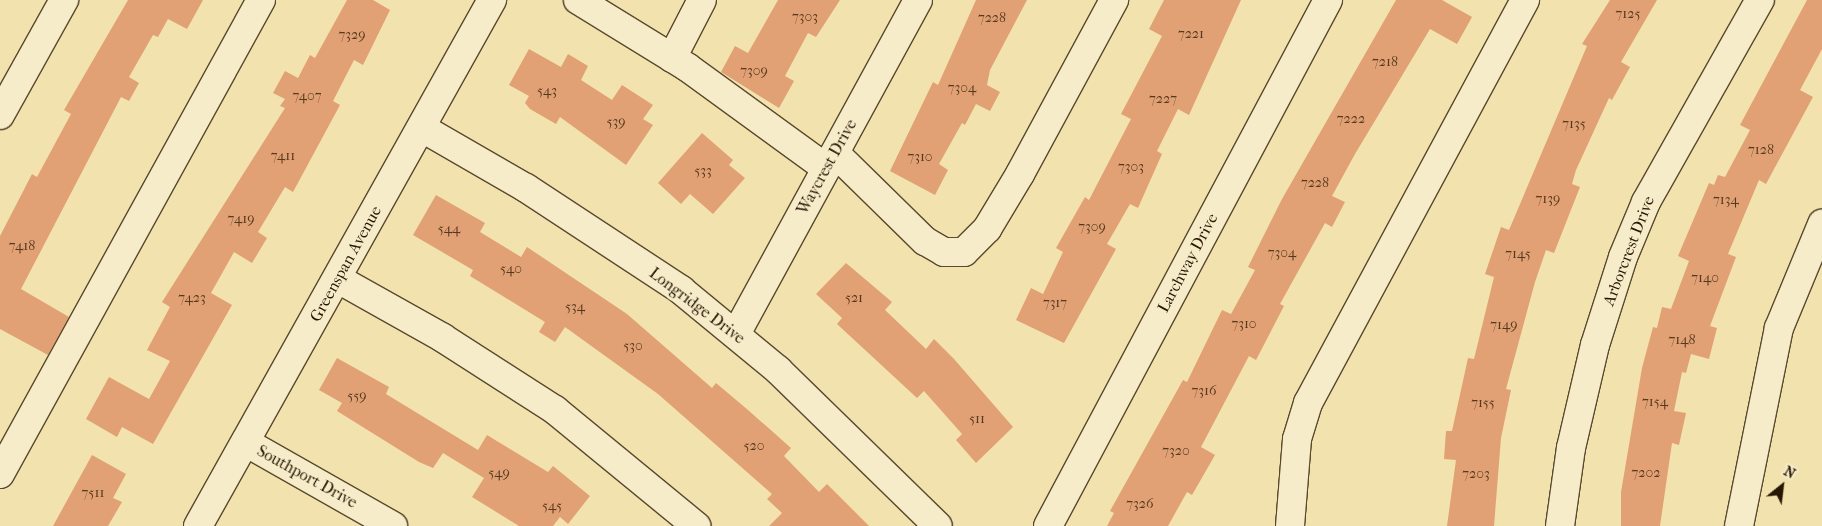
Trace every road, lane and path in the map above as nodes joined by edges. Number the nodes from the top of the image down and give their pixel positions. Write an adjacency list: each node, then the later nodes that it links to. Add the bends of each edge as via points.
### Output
1 (64, 0): 12 (street)
2 (261, 0): 19 (street)
3 (492, 0): 13 (street, Greenspan Avenue)
4 (578, 0): 11 (street)
5 (702, 0): 11 (street)
6 (918, 0): 14 (street, Waycrest Drive)
7 (1114, 0): 14 (street, via 1020,174 986,229 964,252 944,252 925,241)
8 (1328, 0): 24 (street, Larchway Drive)
9 (1525, 0): 25 (street, via 1308,403 1297,439)
10 (1760, 0): 26 (street, Arborcrest Drive, via 1646,202 1623,257 1595,345 1572,448)
11 (672, 58): 14 (street)
12 (0, 115)
13 (422, 128): 16 (street, Greenspan Avenue); 17 (street, Longridge Drive, via 534,194 681,290)
14 (831, 160): 17 (street, Waycrest Drive)
15 (1822, 224): 27 (street, via 1779,328)
16 (338, 279): 18 (street, Greenspan Avenue); 22 (street, via 443,338 555,410)
17 (736, 334): 23 (street, Longridge Drive, via 887,472)
18 (247, 443): 20 (street, Greenspan Avenue); 21 (street, Southport Drive)
19 (0, 474)
20 (198, 526)
21 (393, 526)
22 (696, 526)
23 (938, 526)
24 (1048, 526)
25 (1290, 526)
26 (1560, 526)
27 (1739, 526)

